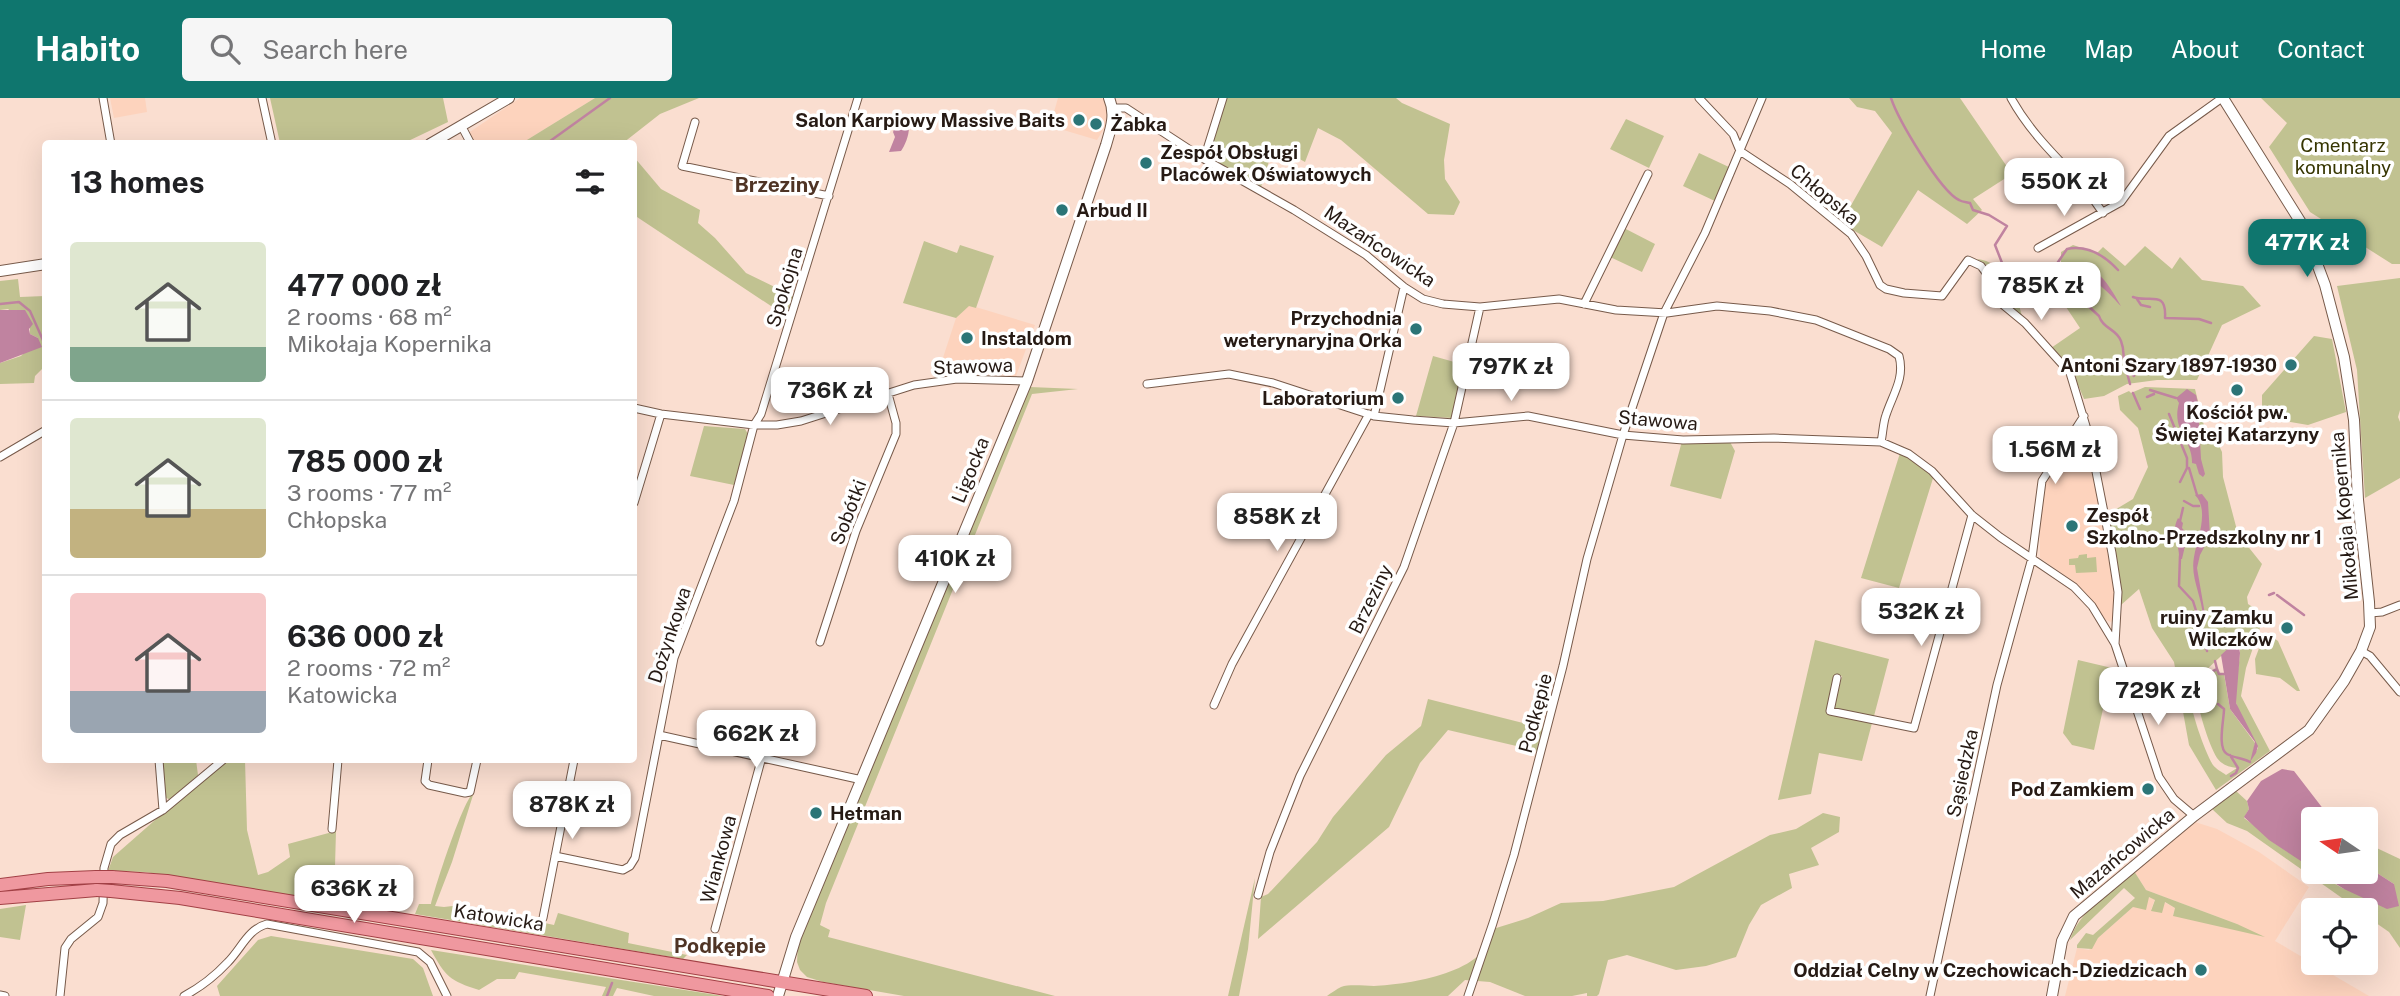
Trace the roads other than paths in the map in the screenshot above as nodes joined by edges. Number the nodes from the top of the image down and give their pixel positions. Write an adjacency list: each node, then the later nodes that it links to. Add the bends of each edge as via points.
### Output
1 (103, 98): 13 (street)
2 (262, 98): 14 (street)
3 (509, 98): 12 (street)
4 (858, 98): 20 (street, Spokojna)
5 (1223, 98): 18 (street)
6 (1699, 98): 17 (street, Chłopska, via 1733,134)
7 (1762, 98): 17 (street, Podkępie)
8 (2011, 98): 21 (street, via 2039,139)
9 (2222, 98): 21 (street, via 2169,136 2121,202); 46 (street, Mikołaja Kopernika, via 2304,226 2326,285 2350,385)
10 (1111, 103): 18 (street, Mazańcowicka); 29 (street, Ligocka, via 1113,122)
11 (695, 122): 20 (street, via 682,166)
12 (462, 127): 15 (street); 16 (street)
13 (110, 140)
14 (271, 140)
15 (438, 140)
16 (469, 140)
17 (1740, 151): 28 (street, Podkępie); 35 (street, Chłopska, via 1790,184 1851,234 1886,289 1942,296 1968,260 1981,266 1996,299 2025,323 2070,373)
18 (1204, 159): 25 (street, Mazańcowicka, via 1366,255)
19 (1648, 174): 26 (street)
20 (829, 196): 37 (street, Spokojna)
21 (2103, 214): 22 (street)
22 (2038, 248)
23 (42, 265): 24 (street)
24 (0, 271)
25 (1404, 287): 27 (street, Mazańcowicka, via 1423,299); 34 (street)
26 (1584, 304): 27 (street, Mazańcowicka, via 1559,299); 28 (street, Mazańcowicka)
27 (1480, 307): 36 (street, Brzeziny)
28 (1664, 313): 39 (street, Podkępie); 40 (street, Mazańcowicka, via 1717,306 1770,311 1816,320 1889,349 1899,356 1903,368)
29 (1027, 381): 31 (street, Stawowa, via 957,379); 61 (street, Ligocka)
30 (1147, 384): 34 (street, Stawowa, via 1229,374)
31 (888, 394): 37 (street, Stawowa, via 801,421); 47 (street, Sobótki, via 896,434 856,531)
32 (637, 409): 33 (street, Stawowa)
33 (661, 414): 37 (street, Stawowa); 42 (street)
34 (1371, 415): 36 (street, Stawowa); 52 (street, via 1232,664)
35 (2084, 416): 44 (street, via 2042,481); 48 (street, Chłopska, via 2118,592)
36 (1454, 423): 39 (street, Stawowa, via 1528,416); 67 (street, Brzeziny, via 1404,567 1300,776)
37 (754, 425): 53 (street, Dożynkowa, via 734,501 674,658)
38 (42, 432): 41 (street)
39 (1623, 435): 40 (street, Stawowa); 77 (street, Podkępie, via 1587,559 1514,855)
40 (1881, 442): 43 (street, Mazańcowicka, via 1932,471)
41 (0, 457)
42 (637, 493)
43 (1972, 515): 44 (street, Mazańcowicka); 50 (street, via 1914,728 1830,711)
44 (2032, 558): 48 (street, Mazańcowicka, via 2074,587 2092,606); 78 (street, Sąsiedzka, via 1997,685)
45 (2400, 605): 46 (street)
46 (2370, 613): 49 (street, Mikołaja Kopernika)
47 (820, 642)
48 (2115, 644): 63 (street, Mazańcowicka, via 2160,777 2174,799)
49 (2361, 650): 51 (street); 63 (street, Mikołaja Kopernika, via 2309,730)
50 (1838, 678)
51 (2400, 692)
52 (1214, 705)
53 (659, 735): 54 (street); 65 (street, Dożynkowa, via 630,866 617,870)
54 (762, 757): 61 (street); 70 (street, Wiankowa)
55 (159, 763): 62 (street)
56 (219, 763): 62 (street)
57 (338, 763): 64 (street)
58 (428, 763): 59 (street, via 425,781 429,785 470,792)
59 (476, 763)
60 (573, 763): 65 (street)
61 (862, 780): 71 (street, Ligocka, via 796,937)
62 (163, 810): 72 (street, via 111,844 104,868 103,903 98,917 65,948)
63 (2194, 816): 79 (street, Mazańcowicka, via 2074,916 2062,941)
64 (332, 829)
65 (555, 856): 69 (street)
66 (0, 885): 71 (main road, Katowicka, bridge, via 96,877 167,881)
67 (1258, 895)
68 (0, 898): 75 (main road, Katowicka, bridge, via 97,891 180,898)
69 (543, 918)
70 (715, 929)
71 (780, 989): 76 (main road, Katowicka)
72 (60, 996)
73 (184, 996): 74 (street, via 229,962 252,931 267,924 418,952 430,962)
74 (447, 996)
75 (768, 996)
76 (866, 996)
77 (1468, 996)
78 (1930, 996)
79 (2052, 996)

